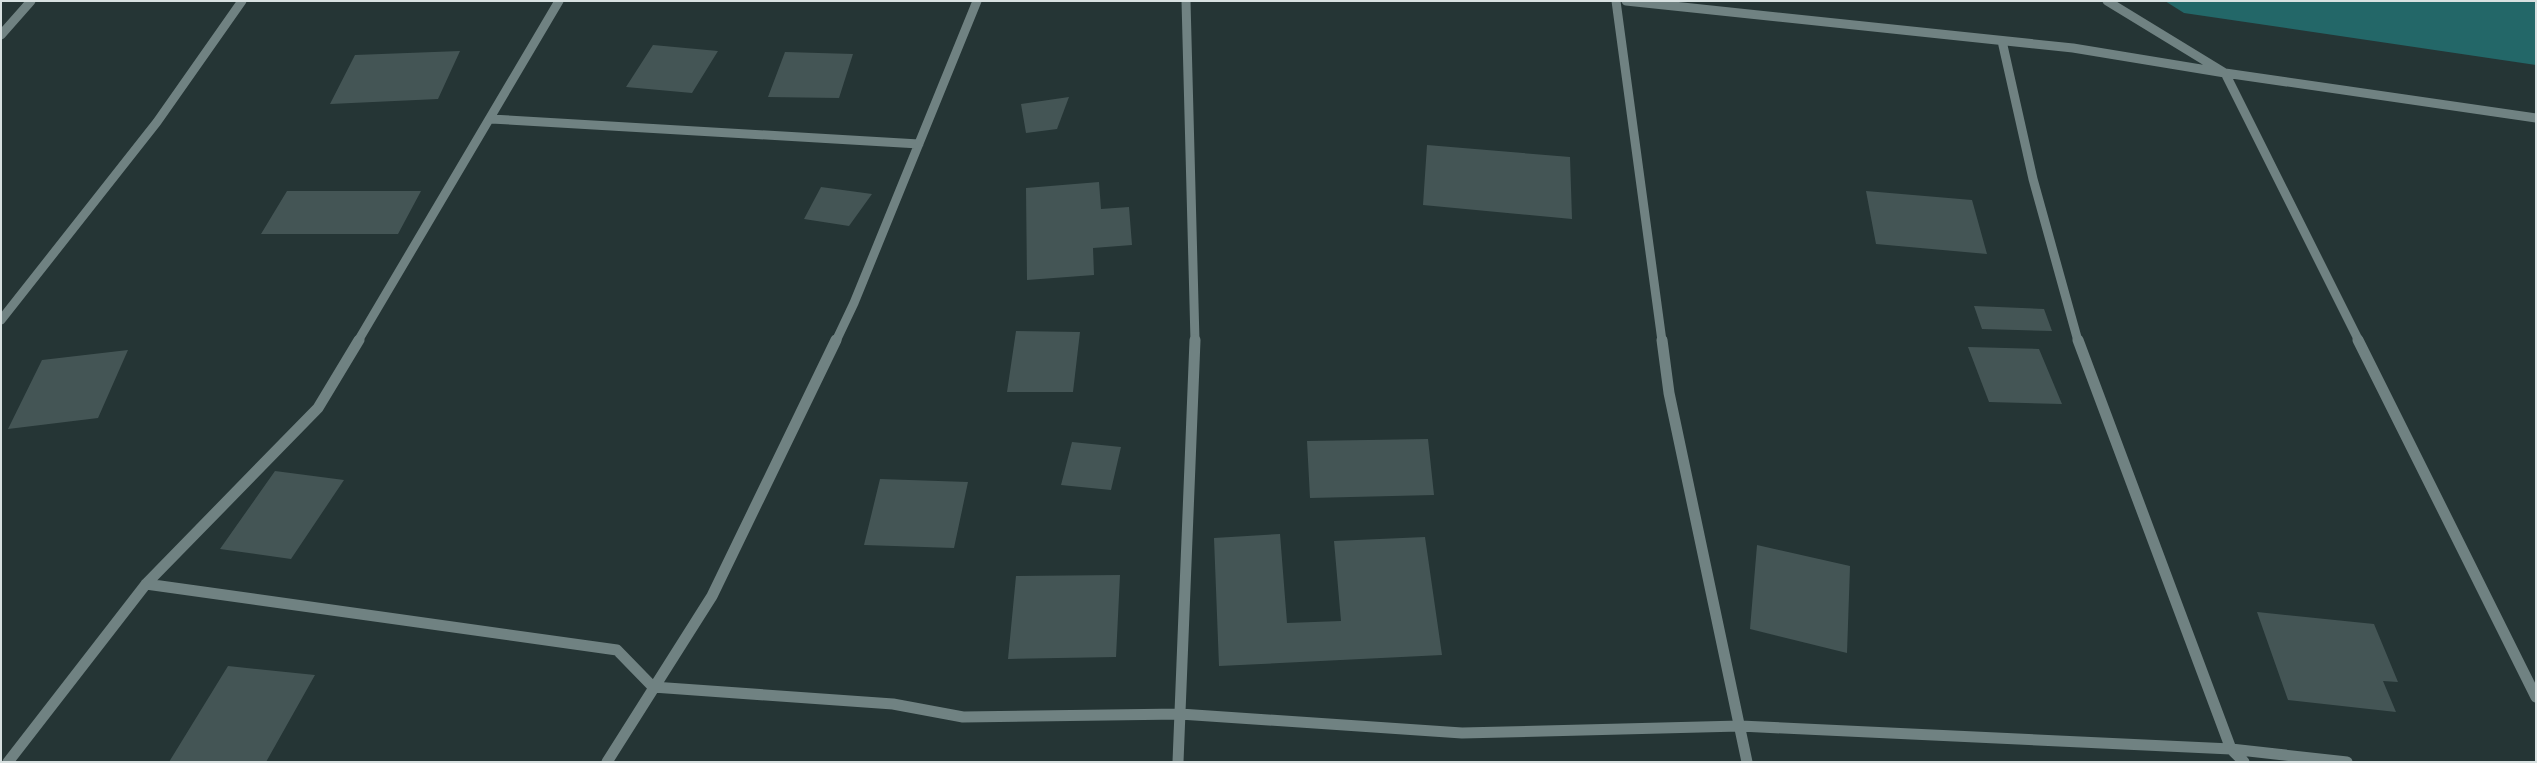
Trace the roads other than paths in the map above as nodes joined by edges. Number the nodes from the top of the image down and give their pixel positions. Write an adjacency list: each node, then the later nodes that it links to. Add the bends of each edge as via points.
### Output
1 (31, 1): 9 (street)
2 (242, 1): 15 (street, via 157,122)
3 (559, 1): 13 (street)
4 (977, 1): 14 (street)
5 (1186, 1): 19 (street, via 1195,324)
6 (1616, 1): 20 (street, via 1669,394)
7 (1626, 1): 10 (street)
8 (2107, 1): 11 (street)
9 (1, 35)
10 (2002, 41): 11 (street, via 2073,48); 21 (street, via 2033,179 2079,343)
11 (2225, 73): 12 (street); 18 (street)
12 (2536, 118)
13 (491, 119): 14 (street); 16 (street, via 318,408)
14 (919, 144): 17 (street, via 854,303 712,596)
15 (1, 320)
16 (146, 584): 17 (street, via 617,650); 22 (street)
17 (653, 687): 19 (street, via 893,704 962,716); 23 (street)
18 (2536, 696)
19 (1180, 714): 20 (street, via 1462,733); 24 (street)
20 (1740, 726): 21 (street); 25 (street)
21 (2231, 749): 26 (street); 27 (street)
22 (8, 762)
23 (607, 762)
24 (1178, 762)
25 (1747, 762)
26 (2244, 762)
27 (2347, 762)

